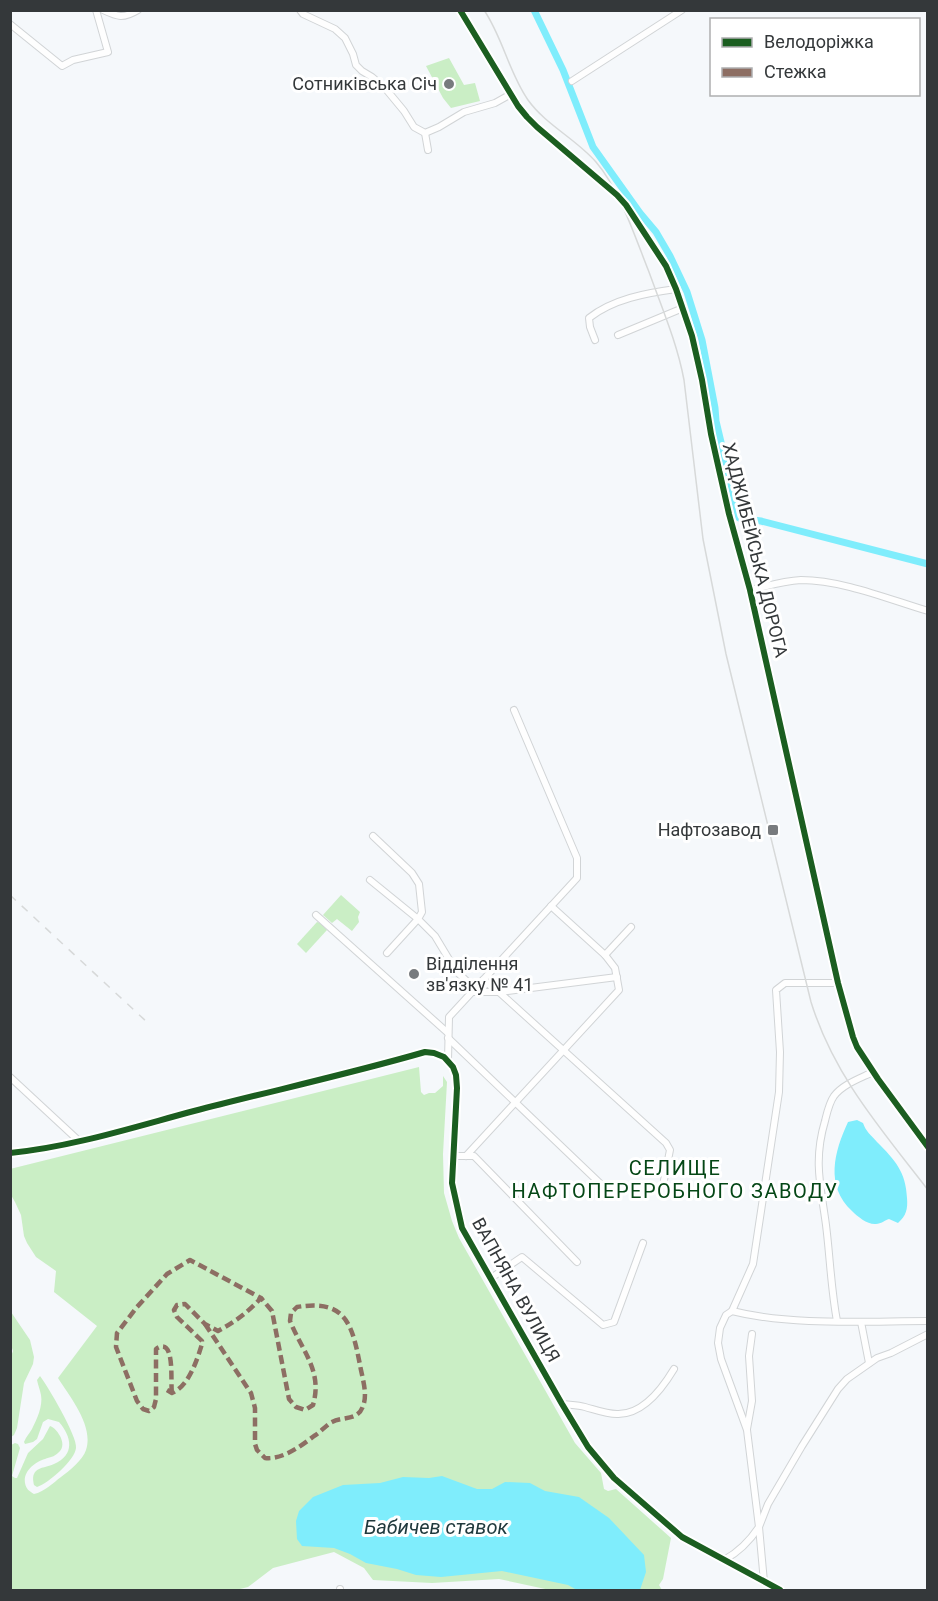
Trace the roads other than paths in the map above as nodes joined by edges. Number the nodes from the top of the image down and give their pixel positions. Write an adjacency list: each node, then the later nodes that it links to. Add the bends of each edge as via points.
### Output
1 (96, 10): 7 (street, via 108,52 62,66)
2 (103, 10): 3 (street, via 117,17)
3 (138, 10)
4 (300, 10): 10 (street, via 345,38 356,65 385,88 414,127)
5 (460, 10): 9 (street, ХАДЖИБЕЙСЬКА ДОРОГА)
6 (682, 10): 8 (street)
7 (10, 24)
8 (572, 81)
9 (512, 94): 10 (street, via 464,112); 12 (street, ХАДЖИБЕЙСЬКА ДОРОГА, via 537,127 627,206 666,266)
10 (425, 133): 11 (street)
11 (428, 150)
12 (676, 289): 13 (street, ХАДЖИБЕЙСЬКА ДОРОГА); 15 (street, via 646,294 598,311 589,318)
13 (683, 308): 14 (street); 16 (street, ХАДЖИБЕЙСЬКА ДОРОГА, via 699,360 711,434)
14 (618, 335)
15 (595, 340)
16 (750, 590): 17 (street, via 783,582 815,581); 29 (street, ХАДЖИБЕЙСЬКА ДОРОГА)
17 (927, 611)
18 (514, 710): 21 (street, via 577,858 577,878)
19 (373, 836): 23 (street, via 419,884 422,912)
20 (370, 880): 23 (street)
21 (551, 906): 26 (street); 28 (street)
22 (316, 915): 32 (street)
23 (418, 919): 25 (street); 30 (street)
24 (631, 927): 26 (street)
25 (387, 953)
26 (604, 955): 27 (street, via 615,968)
27 (616, 977): 31 (street); 33 (street, via 619,990)
28 (483, 980): 30 (street); 31 (street)
29 (838, 983): 35 (street, ХАДЖИБЕЙСЬКА ДОРОГА, via 853,1037); 48 (street, via 785,982 776,990 779,1092 753,1264)
30 (474, 991): 31 (street); 32 (street, via 449,1017)
31 (499, 992): 33 (street)
32 (448, 1035): 34 (street); 37 (street)
33 (563, 1050): 37 (street); 43 (street, via 666,1143 670,1150)
34 (447, 1060): 38 (street, via 425,1052); 41 (street, ВАПНЯНА ВУЛИЦЯ, via 453,1066 458,1088)
35 (873, 1072): 39 (street, ХАДЖИБЕЙСЬКА ДОРОГА); 49 (street, via 835,1095 822,1132 818,1168)
36 (10, 1077): 38 (street)
37 (516, 1101): 42 (street); 44 (street)
38 (79, 1141): 40 (street)
39 (927, 1147)
40 (10, 1153)
41 (454, 1156): 42 (street); 47 (street, ВАПНЯНА ВУЛИЦЯ, via 452,1183 462,1228)
42 (466, 1156): 46 (street, via 474,1156)
43 (664, 1180)
44 (608, 1191)
45 (643, 1243): 47 (street, via 614,1322 603,1325 522,1257)
46 (577, 1262)
47 (491, 1278): 56 (street, ВАПНЯНА ВУЛИЦЯ)
48 (732, 1311): 49 (street, via 771,1318); 57 (street, via 720,1328 718,1343)
49 (837, 1321): 51 (street)
50 (927, 1321): 51 (street)
51 (861, 1322): 54 (street)
52 (752, 1334): 57 (street, via 752,1401)
53 (927, 1334): 54 (street)
54 (869, 1364): 58 (street, via 838,1389 768,1504)
55 (674, 1369): 56 (street, via 662,1388 641,1407 620,1415)
56 (562, 1404): 59 (street, ВАПНЯНА ВУЛИЦЯ, via 588,1447 614,1478 682,1537)
57 (747, 1430): 58 (street)
58 (759, 1527): 59 (street, via 748,1543); 60 (street)
59 (724, 1560): 60 (street, ВАПНЯНА ВУЛИЦЯ)
60 (764, 1582): 61 (street, ВАПНЯНА ВУЛИЦЯ)
61 (780, 1590)

